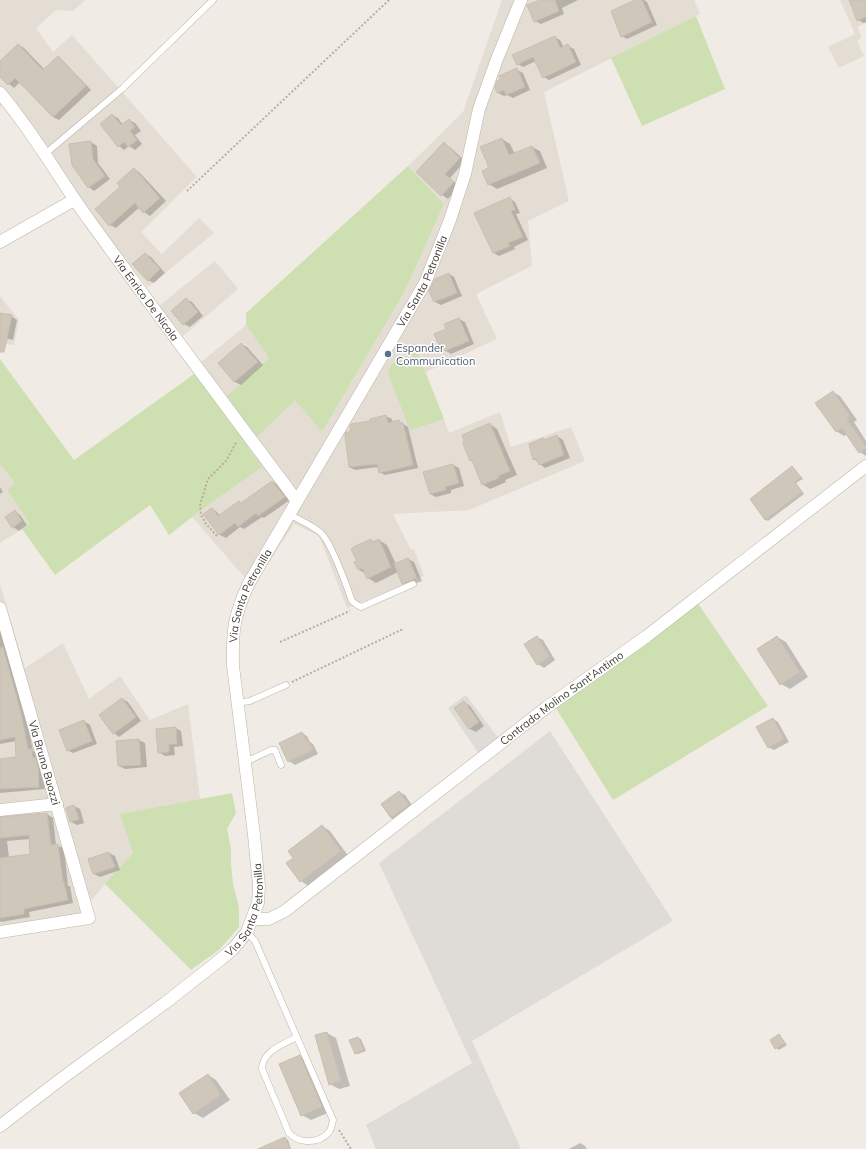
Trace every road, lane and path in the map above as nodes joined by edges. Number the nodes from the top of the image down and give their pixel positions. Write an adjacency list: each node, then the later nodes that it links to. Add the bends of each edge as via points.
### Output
1 (213, 0): 5 (lane, via 123,88)
2 (389, 0): 6 (path)
3 (521, 0): 11 (street, Via Santa Petronilla, via 479,109 465,174 430,270)
4 (0, 94): 5 (street, Via Enrico De Nicola)
5 (46, 154): 7 (street, Via Enrico De Nicola)
6 (187, 191)
7 (74, 200): 8 (street); 9 (street, Via Enrico De Nicola)
8 (0, 242)
9 (241, 426): 11 (street, Via Enrico De Nicola); 13 (path, via 238,439 226,461 208,479 200,505 201,515)
10 (866, 466): 25 (street, Contrada Molino Sant'Antimo, via 648,636 540,712 285,911 269,919)
11 (297, 501): 12 (street, Via Santa Petronilla)
12 (289, 514): 15 (lane, via 322,534 352,600); 20 (street, Via Santa Petronilla, via 249,583 235,618 232,641)
13 (217, 536)
14 (412, 584): 15 (lane, via 361,607)
15 (357, 605): 18 (path, via 352,610)
16 (0, 608): 23 (street, Via Bruno Buozzi)
17 (403, 629): 19 (path)
18 (280, 642)
19 (286, 685): 20 (lane, via 250,701)
20 (237, 703): 21 (street, Via Santa Petronilla)
21 (244, 760): 22 (lane, via 275,750); 25 (street, Via Santa Petronilla, via 259,886 258,903)
22 (281, 765)
23 (57, 804): 24 (street); 26 (street, Via Bruno Buozzi, via 89,918)
24 (0, 810)
25 (253, 919): 27 (street, Via Santa Petronilla)
26 (0, 932)
27 (247, 932): 28 (lane, via 255,942); 30 (street, Via Santa Petronilla, via 216,964)
28 (297, 1037): 29 (lane); 29 (lane, via 266,1056 262,1065 289,1133 300,1141 320,1138 328,1133)
29 (333, 1120): 31 (path)
30 (0, 1126)
31 (351, 1149)

